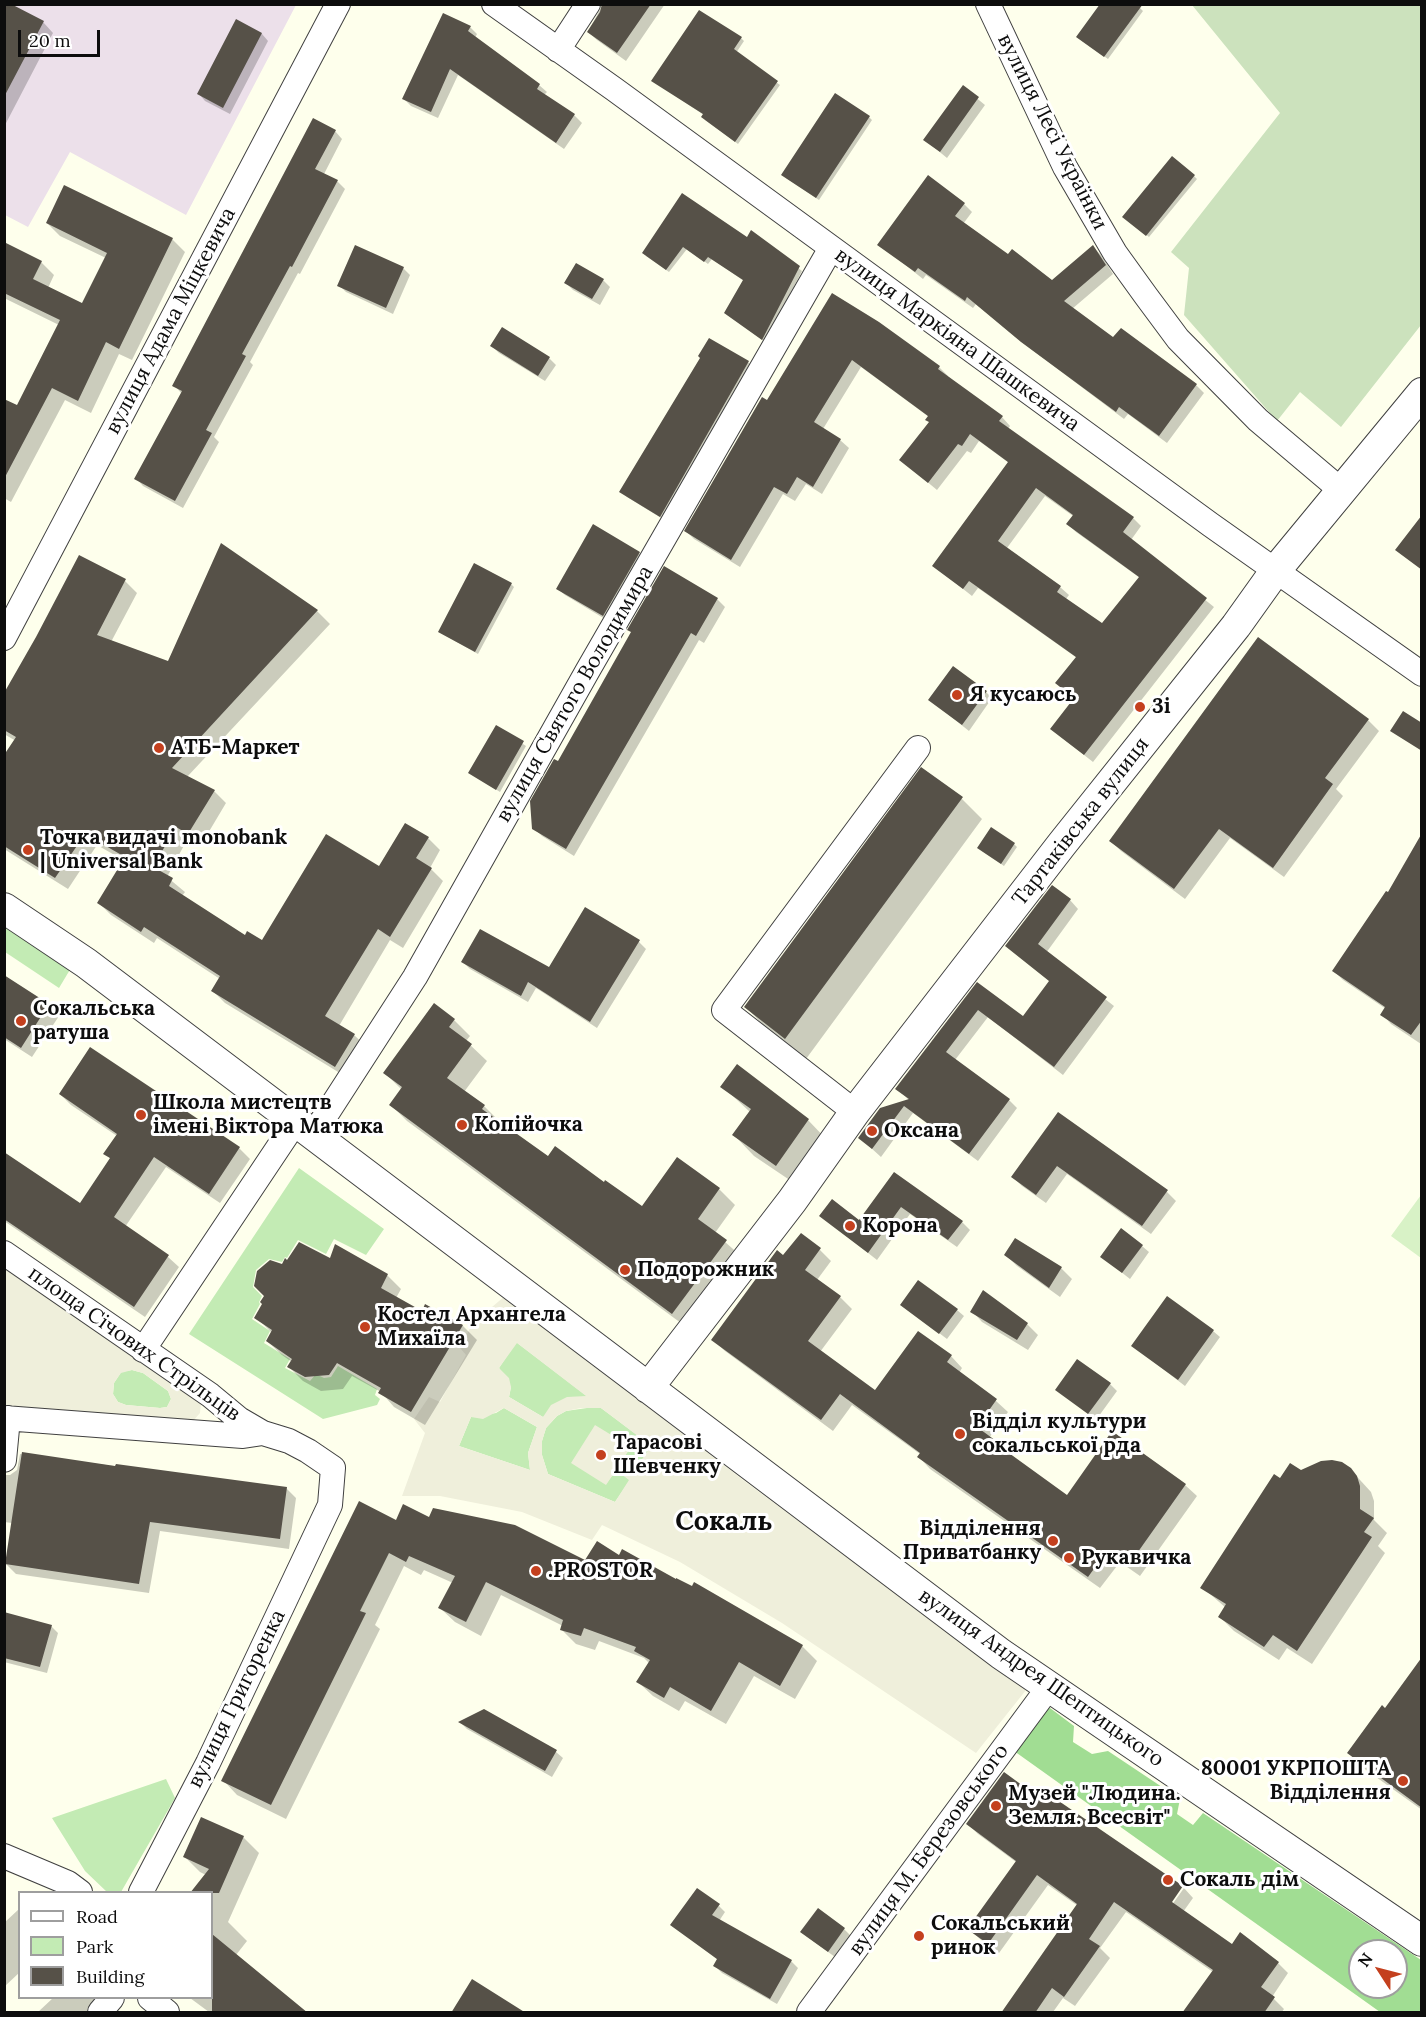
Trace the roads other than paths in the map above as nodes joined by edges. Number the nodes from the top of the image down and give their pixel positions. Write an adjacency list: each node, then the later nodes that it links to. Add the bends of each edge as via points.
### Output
1 (338, 4): 10 (street, вулиця Адама Міцкевича)
2 (494, 4): 5 (street, вулиця Маркіяна Шашкевича)
3 (588, 4): 5 (street)
4 (988, 4): 8 (street, вулиця Лесі Українки, via 1065,168 1115,253 1146,296 1178,339 1258,420)
5 (558, 50): 6 (street, вулиця Маркіяна Шашкевича)
6 (831, 248): 9 (street, вулиця Маркіяна Шашкевича); 15 (street, вулиця Святого Володимира, via 415,977)
7 (1422, 393): 8 (street, Тартаківська вулиця)
8 (1342, 491): 9 (street, Тартаківська вулиця)
9 (1276, 570): 11 (street, вулиця Маркіяна Шашкевича); 14 (street, Тартаківська вулиця)
10 (4, 638)
11 (1422, 674)
12 (918, 748): 14 (street, via 724,1010)
13 (4, 908): 15 (street, вулиця Андрея Шептицького, via 86,963)
14 (855, 1112): 18 (street, Тартаківська вулиця)
15 (304, 1128): 17 (street, вулиця Святого Володимира); 18 (street, вулиця Андрея Шептицького)
16 (4, 1253): 17 (street, площа Січових Стрільців)
17 (143, 1350): 20 (street, площа Січових Стрільців)
18 (648, 1388): 23 (street, вулиця Андрея Шептицького)
19 (6, 1418): 20 (street, площа Січових Стрільців, via 243,1436); 21 (street)
20 (263, 1433): 22 (street, площа Січових Стрільців, via 289,1441 333,1468)
21 (4, 1460)
22 (330, 1505): 26 (street, вулиця Григоренка, via 208,1763)
23 (1049, 1687): 27 (street, вулиця Андрея Шептицького); 32 (street, вулиця М. Березовського)
24 (4, 1856): 25 (street, via 68,1882)
25 (78, 1891)
26 (142, 1891)
27 (1422, 1941)
28 (111, 1999): 30 (street)
29 (151, 1999): 31 (street)
30 (100, 2013)
31 (167, 2013)
32 (809, 2013)

